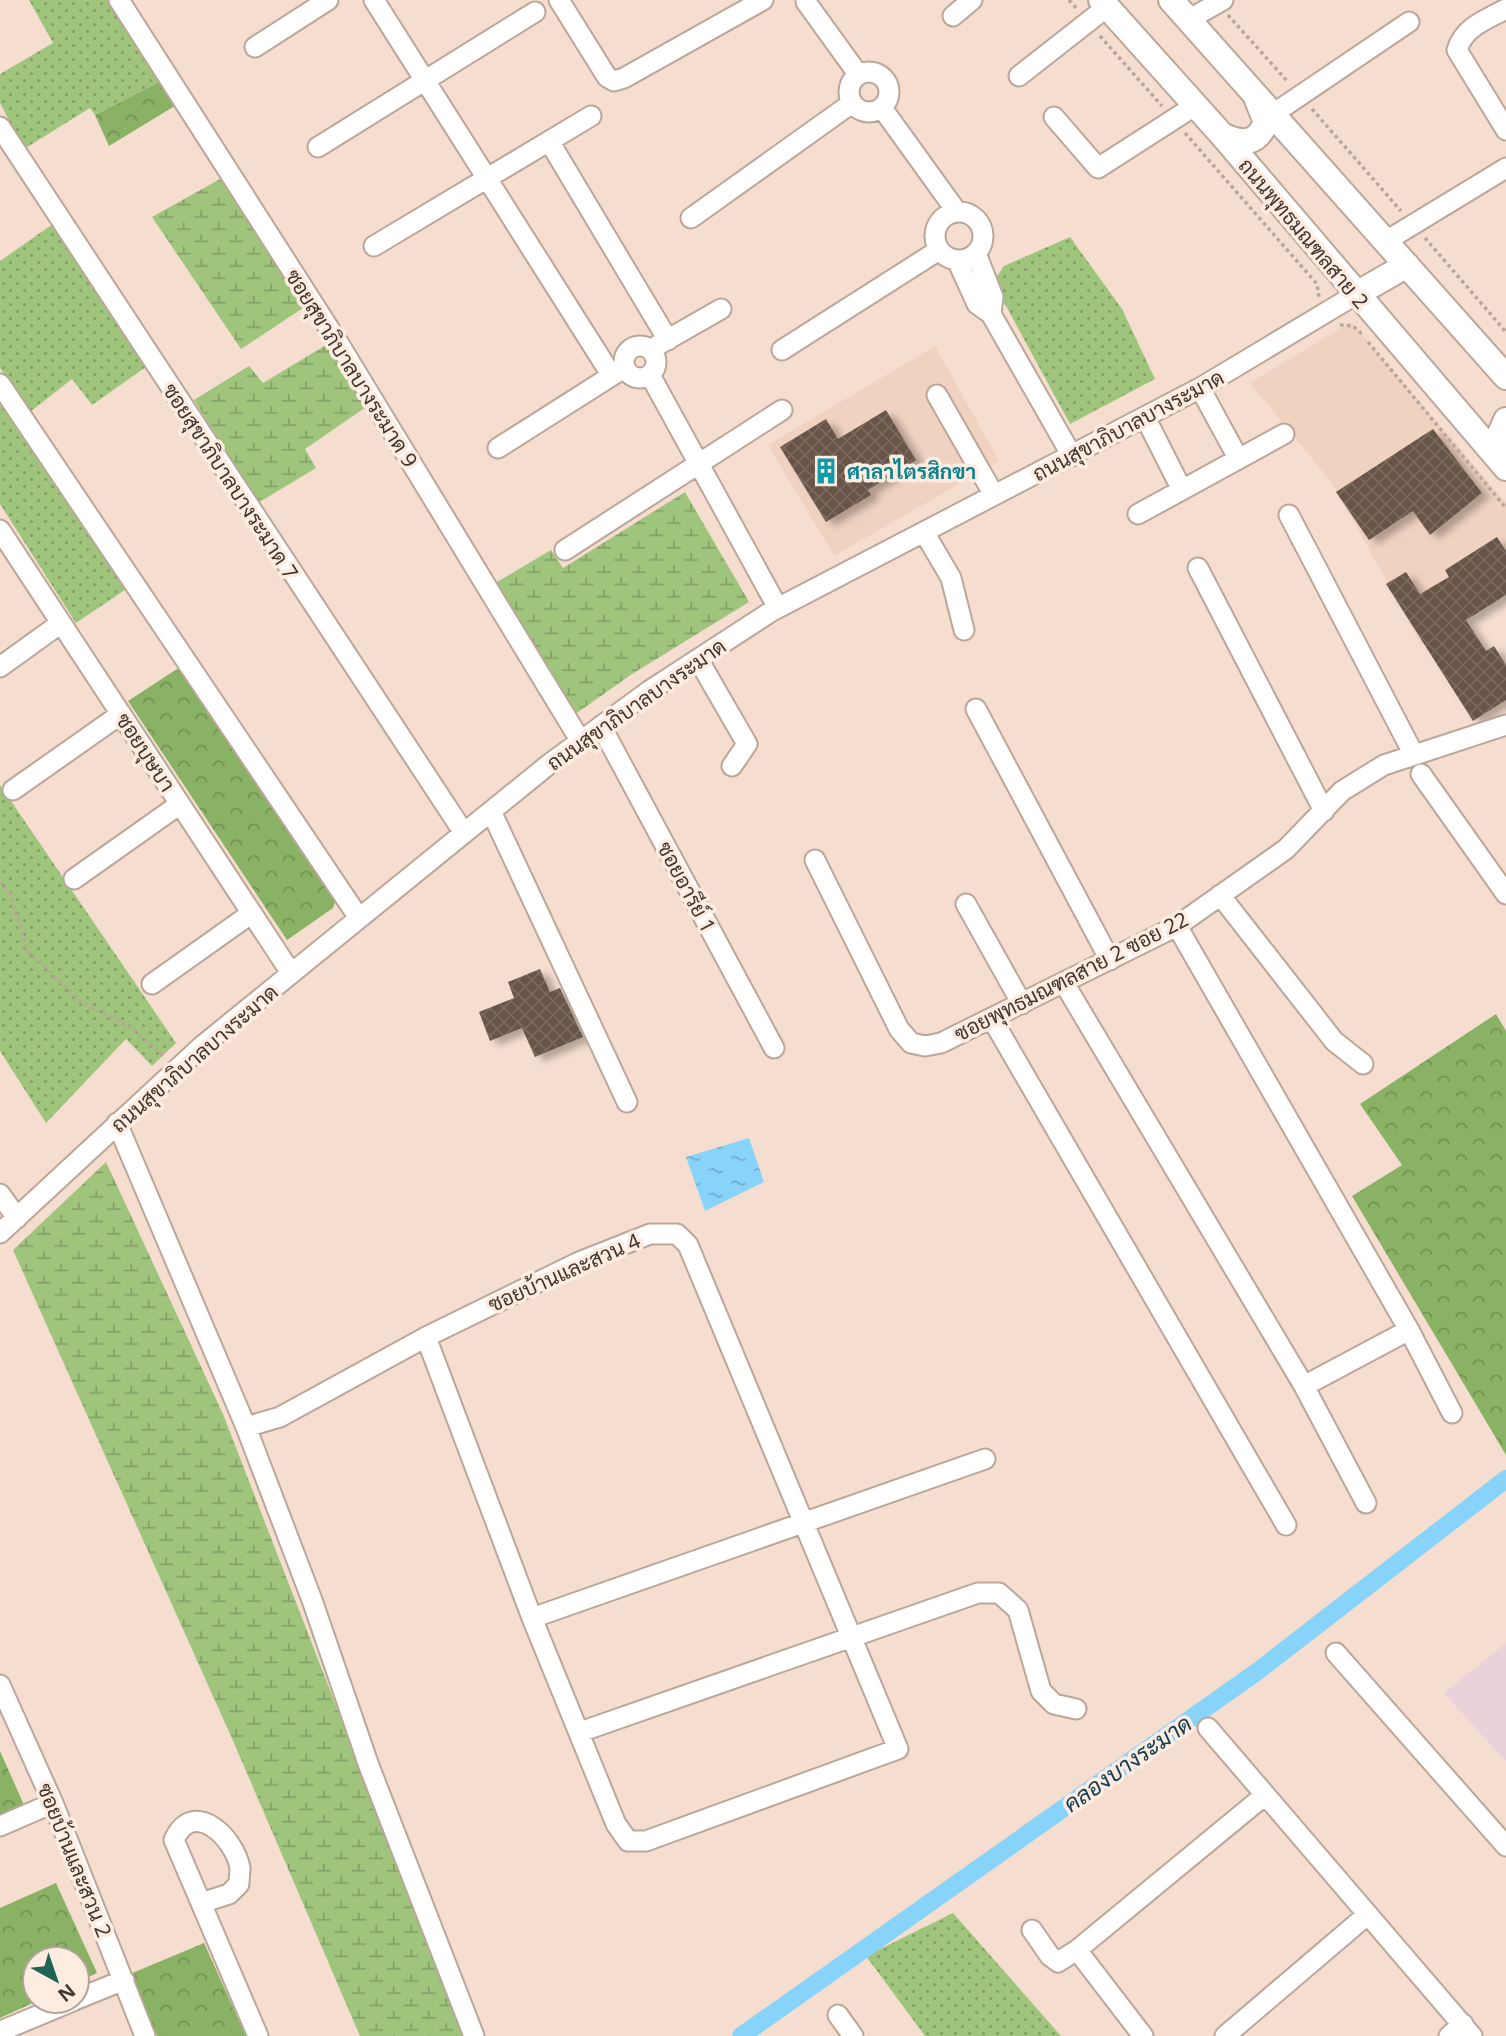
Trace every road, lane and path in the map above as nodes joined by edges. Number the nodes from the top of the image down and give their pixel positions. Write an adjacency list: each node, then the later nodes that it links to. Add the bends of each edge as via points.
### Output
1 (119, 0): 88 (street, ซอยสุขาภิบาลบางระมาด 9, via 339,344)
2 (328, 0): 17 (street)
3 (374, 0): 20 (street)
4 (559, 0): 5 (street, via 607,77 614,81)
5 (763, 0)
6 (972, 0): 14 (street)
7 (1069, 0): 12 (path)
8 (1171, 0): 15 (main road)
9 (1220, 1): 15 (street); 22 (path)
10 (806, 2): 18 (street)
11 (1506, 9): 31 (street, via 1467,30 1457,50)
12 (1098, 10): 19 (street); 24 (main road, ถนนพุทธมณฑลสาย 2); 29 (path)
13 (535, 12): 20 (street)
14 (953, 16)
15 (1188, 20): 21 (main road)
16 (1409, 23): 22 (street)
17 (255, 47)
18 (858, 74): 23 (street, via 849,87); 25 (street, via 873,72 886,80 890,94)
19 (1019, 76)
20 (425, 81): 34 (street); 36 (street)
21 (1255, 96): 26 (main road); 32 (main road, via 1264,113 1263,130 1248,143)
22 (1300, 96): 26 (street); 39 (path)
23 (852, 103): 25 (street, via 869,112); 38 (street)
24 (1195, 106): 29 (street); 32 (main road, ถนนพุทธมณฑลสาย 2)
25 (882, 108): 37 (street)
26 (1273, 114): 40 (main road)
27 (592, 116): 33 (street)
28 (1054, 117): 29 (street, via 1098,168)
29 (1173, 120): 47 (path, via 1317,284)
30 (0, 127): 96 (street, ซอยสุขาภิบาลบางระมาด 7)
31 (1506, 131)
32 (1222, 135): 46 (main road, ถนนพุทธมณฑลสาย 2)
33 (549, 141): 36 (street); 52 (street)
34 (318, 147)
35 (1506, 168): 39 (street)
36 (487, 179): 41 (street); 54 (street)
37 (957, 212): 42 (street, via 937,226); 43 (street, via 971,215 981,226 983,240)
38 (691, 218)
39 (1413, 224): 40 (street); 51 (path)
40 (1386, 241): 45 (main road)
41 (374, 246)
42 (939, 250): 44 (street); 53 (street)
43 (976, 253): 44 (street); 49 (street, via 993,297)
44 (957, 260): 49 (street, via 976,304)
45 (1407, 265): 46 (main road); 56 (main road)
46 (1355, 295): 58 (street, ถนนสุขาภิบาลบางระมาด); 69 (main road, ถนนพุทธมณฑลสาย 2)
47 (1320, 300)
48 (720, 309): 52 (street)
49 (991, 314): 65 (street)
50 (1341, 326): 72 (path, via 1353,326 1362,333)
51 (1506, 332)
52 (659, 345): 54 (street, via 630,349); 55 (street)
53 (782, 350)
54 (618, 372): 55 (street, via 636,378); 64 (street)
55 (650, 375): 68 (street)
56 (1506, 377)
57 (0, 384): 104 (street)
58 (1200, 388): 61 (street, ถนนสุขาภิบาลบางระมาด); 66 (street)
59 (937, 396): 71 (street)
60 (782, 410): 68 (street)
61 (1145, 417): 65 (street, ถนนสุขาภิบาลบางระมาด); 70 (street)
62 (1506, 420): 67 (main road, via 1499,436)
63 (1284, 434): 66 (street)
64 (498, 448)
65 (1072, 456): 71 (street, ถนนสุขาภิบาลบางระมาด)
66 (1238, 458): 70 (street)
67 (1506, 461)
68 (699, 463): 77 (street); 79 (street)
69 (1506, 468)
70 (1181, 488): 73 (street)
71 (994, 495): 75 (street, ถนนสุขาภิบาลบางระมาด)
72 (1506, 508)
73 (1138, 514)
74 (1289, 515): 89 (street)
75 (924, 532): 79 (street, ถนนสุขาภิบาลบางระมาด); 81 (street, via 951,578)
76 (2, 537): 80 (street, ซอยบุษบา)
77 (565, 550)
78 (1198, 568): 95 (street)
79 (778, 608): 82 (street, ถนนสุขาภิบาลบางระมาด)
80 (61, 623): 83 (street); 85 (street, ซอยบุษบา)
81 (964, 630)
82 (698, 659): 87 (street, ถนนสุขาภิบาลบางระมาด); 90 (street, via 747,744)
83 (0, 667)
84 (976, 709): 106 (street)
85 (121, 714): 92 (street); 93 (street, ซอยบุษบา)
86 (1506, 725): 89 (street, ซอยพุทธมณฑลสาย 2 ซอย 22)
87 (601, 726): 88 (street, ถนนสุขาภิบาลบางระมาด); 112 (street, ซอยอารีย์ 1)
88 (580, 740): 94 (street, ถนนสุขาภิบาลบางระมาด)
89 (1413, 753): 95 (street, ซอยพุทธมณฑลสาย 2 ซอย 22, via 1342,791)
90 (732, 766)
91 (1421, 774): 100 (street)
92 (13, 790)
93 (180, 804): 98 (street); 103 (street, ซอยบุษบา)
94 (492, 811): 96 (street, ถนนสุขาภิบาลบางระมาด); 115 (street)
95 (1324, 811): 101 (street, ซอยพุทธมณฑลสาย 2 ซอย 22, via 1286,849)
96 (464, 833): 104 (street, ถนนสุขาภิบาลบางระมาด)
97 (815, 860): 111 (street, ซอยพุทธมณฑลสาย 2 ซอย 22, via 899,1029 911,1043 940,1043)
98 (74, 879)
99 (0, 881): 114 (path, via 10,894 27,950 82,1003 129,1026)
100 (1506, 894)
101 (1220, 895): 105 (street, ซอยพุทธมณฑลสาย 2 ซอย 22); 113 (street, via 1334,1041)
102 (966, 904): 110 (street)
103 (252, 913): 107 (street, ซอยบุษบา); 108 (street)
104 (359, 918): 107 (street, ถนนสุขาภิบาลบางระมาด)
105 (1177, 926): 106 (street, ซอยพุทธมณฑลสาย 2 ซอย 22); 120 (street)
106 (1110, 960): 109 (street, ซอยพุทธมณฑลสาย 2 ซอย 22)
107 (291, 973): 114 (street, ถนนสุขาภิบาลบางระมาด)
108 (152, 984)
109 (1064, 984): 110 (street, ซอยพุทธมณฑลสาย 2 ซอย 22); 122 (street)
110 (1022, 1004): 111 (street, ซอยพุทธมณฑลสาย 2 ซอย 22)
111 (992, 1019): 128 (street)
112 (774, 1048)
113 (1363, 1064)
114 (178, 1068): 116 (street, ถนนสุขาภิบาลบางระมาด)
115 (627, 1102)
116 (117, 1124): 118 (street, ถนนสุขาภิบาลบางระมาด); 124 (street)
117 (0, 1194): 118 (street)
118 (17, 1218): 119 (street, ถนนสุขาภิบาลบางระมาด)
119 (0, 1233)
120 (1409, 1330): 122 (street); 123 (street)
121 (426, 1337): 124 (street, ซอยบ้านและสวน 4, via 280,1416); 127 (street, ซอยบ้านและสวน 4, via 579,1262 650,1234 677,1234 688,1245); 129 (street)
122 (1304, 1386): 126 (street)
123 (1452, 1413)
124 (246, 1427): 152 (street, via 369,1766)
125 (985, 1459): 127 (street)
126 (1366, 1503)
127 (801, 1521): 129 (street); 130 (street, ซอยบ้านและสวน 4)
128 (1286, 1525)
129 (532, 1618): 135 (street)
130 (850, 1638): 133 (street, via 978,1593 999,1593 1018,1610 1041,1691 1054,1704); 135 (street); 135 (street, ซอยบ้านและสวน 4, via 898,1749 646,1842 628,1841 616,1824)
131 (1336, 1653): 139 (street)
132 (0, 1685): 137 (street, ซอยบ้านและสวน 2)
133 (1076, 1709)
134 (1208, 1728): 136 (street)
135 (580, 1732)
136 (1265, 1795): 141 (street); 143 (street)
137 (53, 1802): 138 (street); 144 (street, ซอยบ้านและสวน 2)
138 (0, 1826)
139 (1506, 1846)
140 (201, 1903): 151 (street)
141 (1367, 1915): 149 (street); 155 (street)
142 (1032, 1930): 143 (street, via 1058,1962)
143 (1077, 1950): 154 (street)
144 (124, 1980): 145 (street); 150 (street, ซอยบ้านและสวน 2)
145 (91, 1993)
146 (39, 2015): 148 (street)
147 (838, 2015): 153 (street)
148 (1, 2031)
149 (1461, 2032)
150 (145, 2036)
151 (258, 2036)
152 (474, 2036)
153 (853, 2036)
154 (1143, 2036)
155 (1225, 2036)

